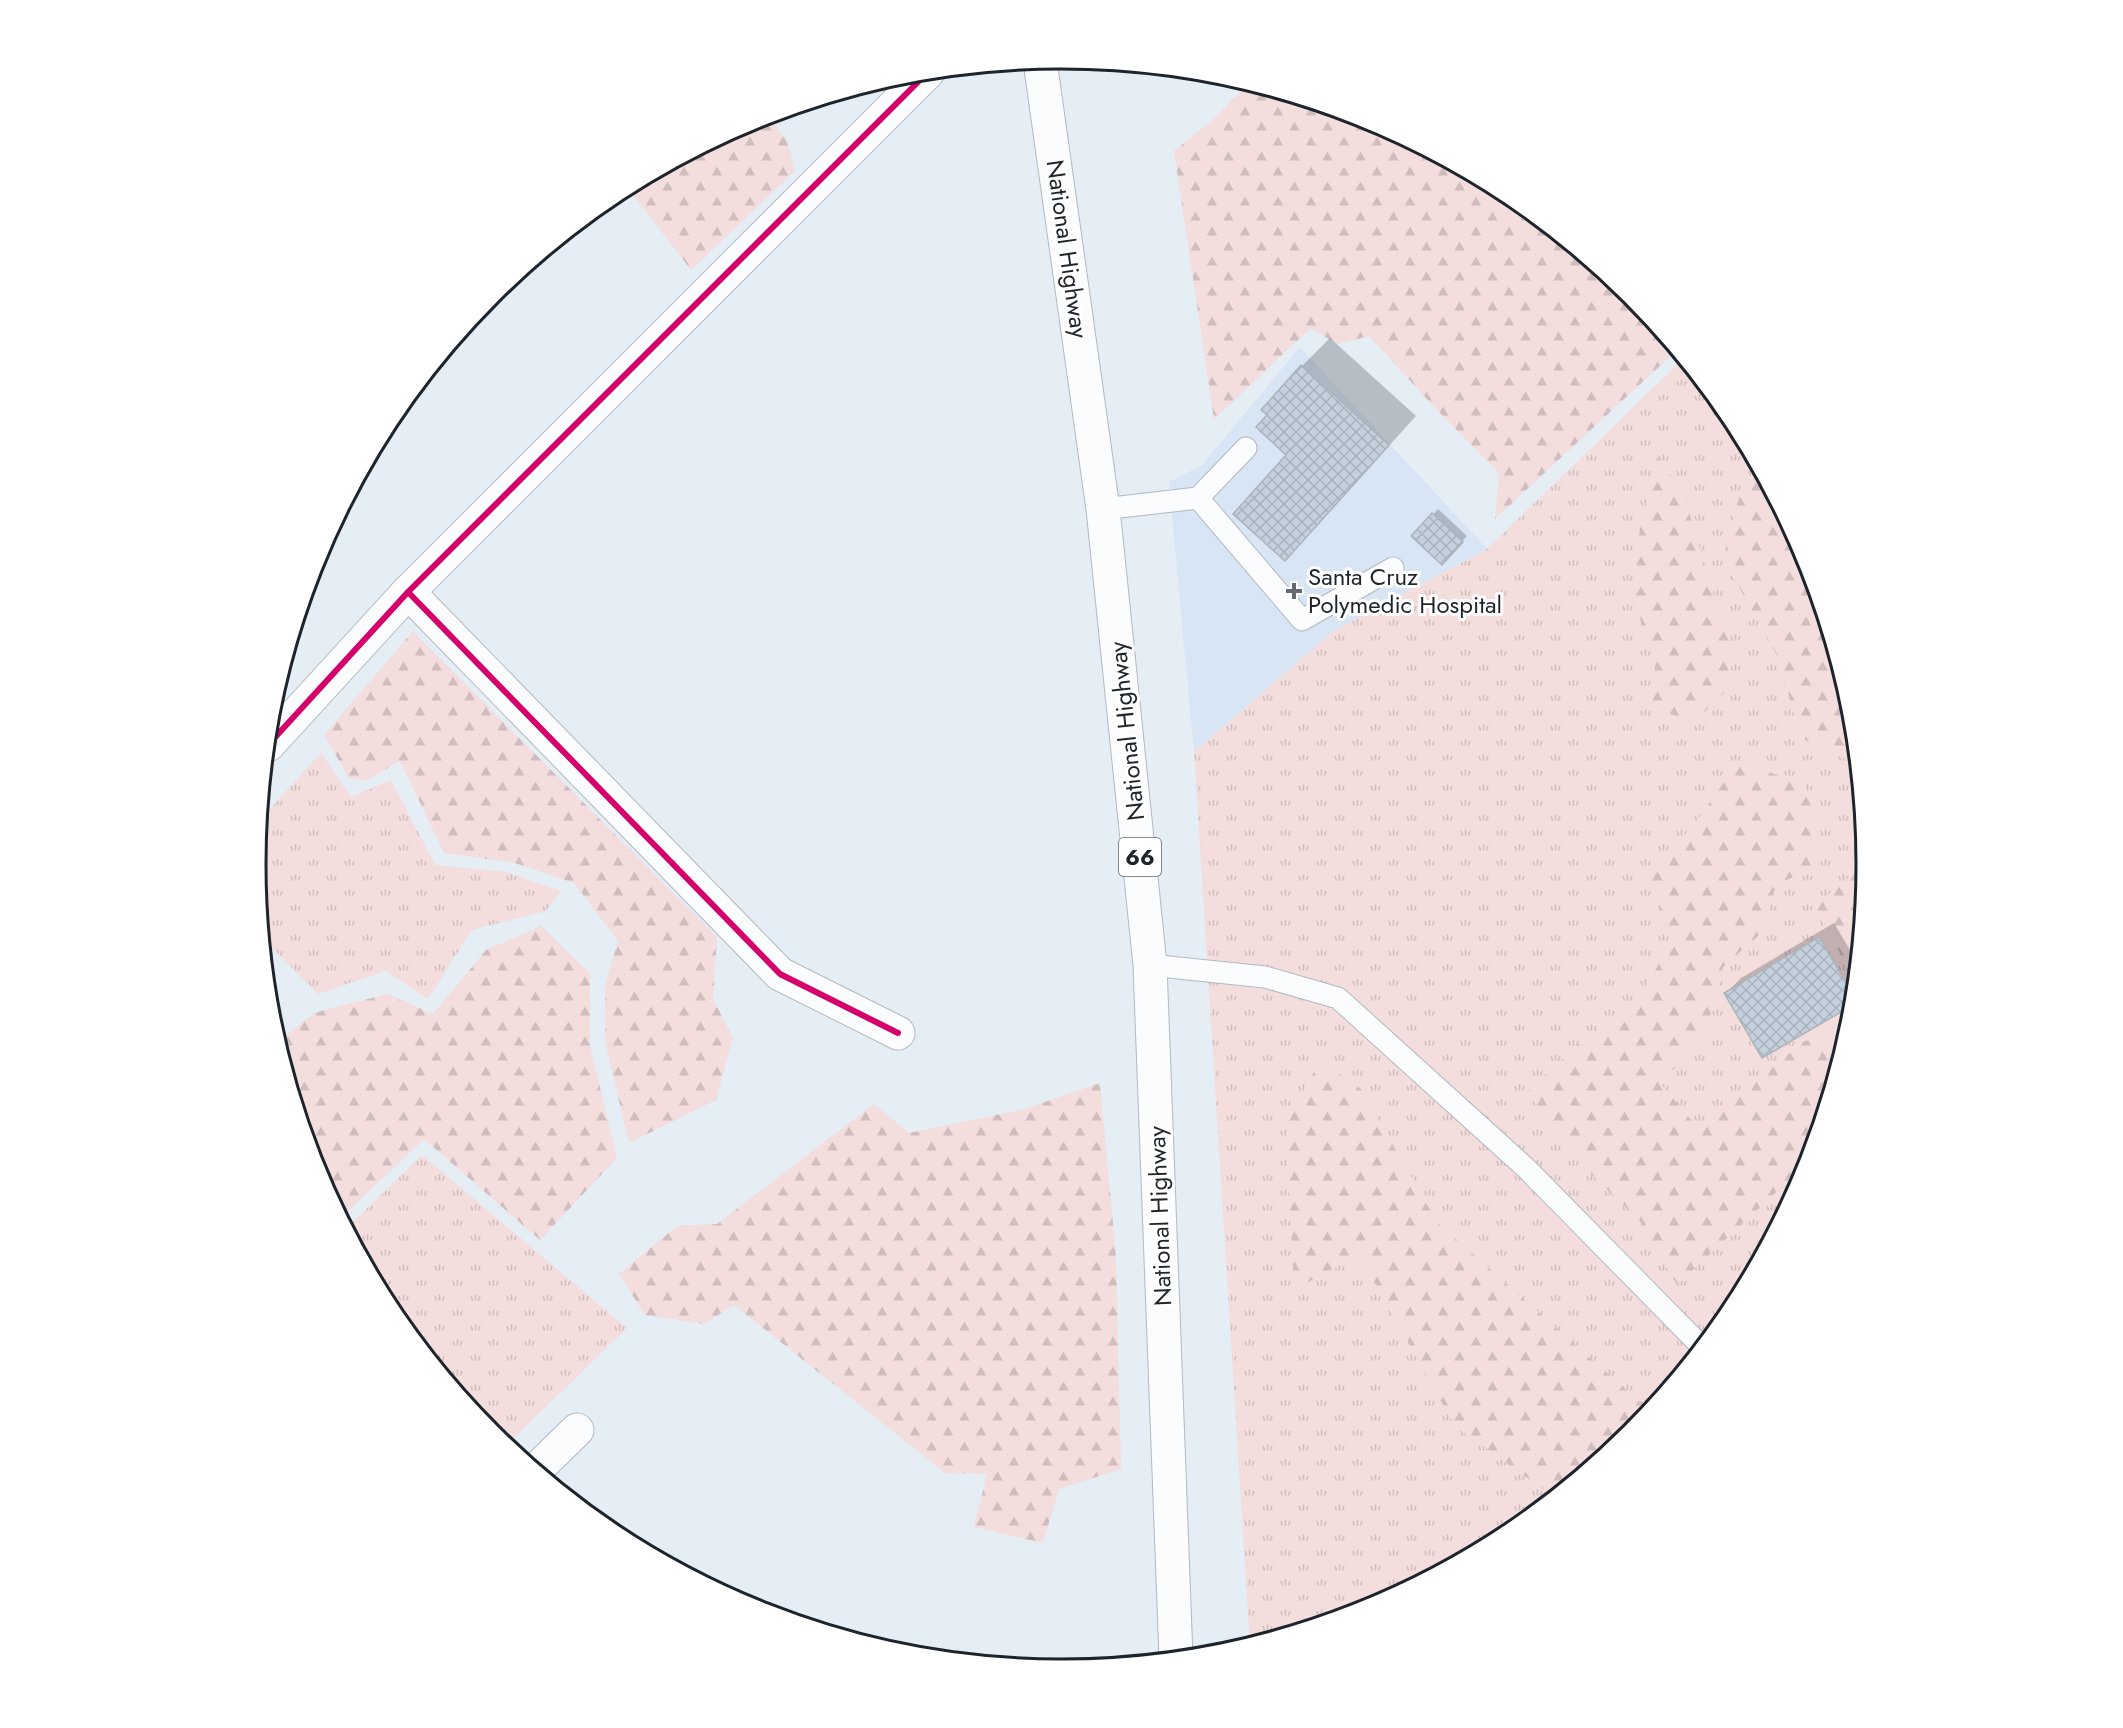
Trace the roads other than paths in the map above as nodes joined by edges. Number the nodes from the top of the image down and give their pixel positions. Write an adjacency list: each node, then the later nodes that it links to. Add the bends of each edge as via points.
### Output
1 (1041, 70): 5 (street, National Highway / 66)
2 (917, 82): 7 (street)
3 (1246, 448): 4 (lane)
4 (1198, 498): 5 (lane); 6 (lane, via 1302,620)
5 (1104, 509): 9 (street, National Highway / 66)
6 (1393, 568)
7 (408, 592): 8 (street); 10 (street, via 780,974)
8 (277, 735)
9 (1150, 965): 11 (lane, via 1265,977 1338,998 1527,1169); 14 (street, National Highway / 66)
10 (898, 1033)
11 (1697, 1342)
12 (577, 1430): 13 (street)
13 (541, 1465)
14 (1176, 1650)

